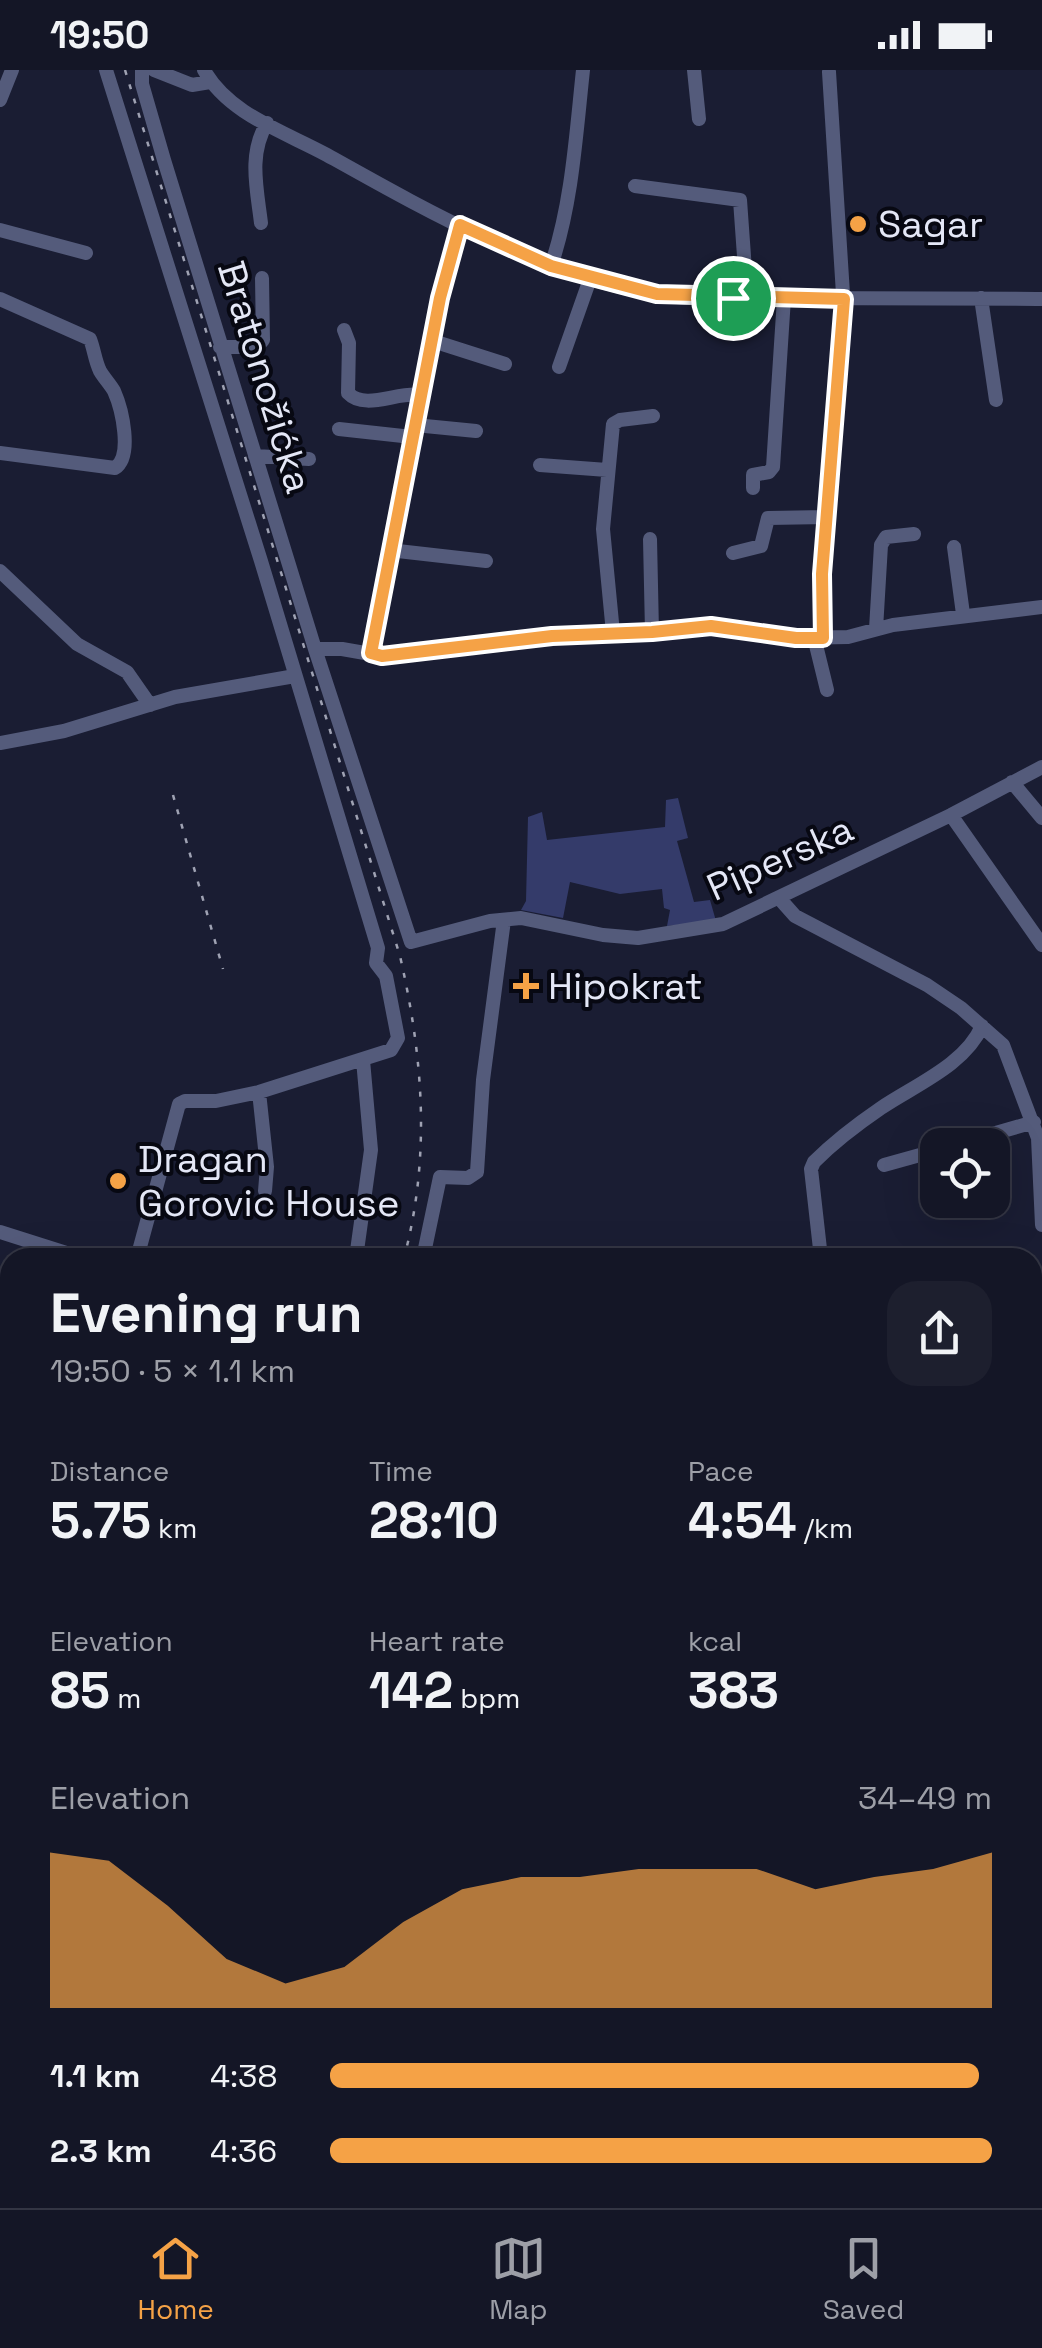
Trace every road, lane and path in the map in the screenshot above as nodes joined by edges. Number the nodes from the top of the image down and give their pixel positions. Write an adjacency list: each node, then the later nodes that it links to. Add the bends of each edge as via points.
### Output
1 (12, 70): 9 (street)
2 (106, 70): 59 (street)
3 (142, 70): 28 (street, Bratonožićka)
4 (154, 70): 8 (street, via 192,85)
5 (582, 70): 17 (street, via 569,188)
6 (694, 70): 10 (street)
7 (830, 72): 24 (street)
8 (207, 76): 11 (street, via 228,100)
9 (0, 100)
10 (699, 119)
11 (267, 123): 13 (street, via 254,165); 14 (street)
12 (635, 186): 20 (street, via 740,200)
13 (261, 223)
14 (460, 225): 17 (street); 27 (street)
15 (0, 230): 16 (street)
16 (86, 253)
17 (551, 266): 19 (street)
18 (262, 278): 28 (street, via 262,340)
19 (590, 279): 20 (street, via 657,294); 30 (street)
20 (747, 298): 21 (street)
21 (784, 298): 24 (street); 42 (street, via 773,467 753,475)
22 (980, 298): 24 (street); 25 (street); 32 (street)
23 (0, 299): 37 (street, via 88,336 113,390 125,456 115,468)
24 (844, 299): 43 (street)
25 (1042, 300)
26 (344, 330): 31 (street, via 353,399)
27 (433, 340): 29 (street); 31 (street)
28 (220, 347): 38 (street, Bratonožićka)
29 (505, 364)
30 (559, 367)
31 (422, 395): 35 (street)
32 (996, 400)
33 (653, 416): 41 (street, via 613,424)
34 (339, 429): 35 (street)
35 (413, 431): 36 (street); 47 (street)
36 (476, 431)
37 (0, 452)
38 (255, 456): 39 (street); 57 (street, Bratonožićka)
39 (309, 459)
40 (540, 465): 41 (street)
41 (607, 470): 55 (street, via 602,528)
42 (752, 488)
43 (826, 517): 48 (street, via 768,518 760,547); 56 (street)
44 (914, 534): 53 (street, via 886,537 882,545)
45 (650, 538): 54 (street)
46 (954, 547): 52 (street)
47 (389, 550): 49 (street); 58 (street)
48 (733, 553)
49 (486, 561)
50 (0, 570): 61 (street, via 77,644 127,672)
51 (1042, 607): 52 (street)
52 (962, 614): 53 (street)
53 (876, 630): 56 (street)
54 (652, 632): 55 (street); 56 (street, via 711,626)
55 (613, 633): 58 (street)
56 (818, 638): 60 (street)
57 (315, 649): 58 (street); 68 (street, Piperska, via 408,943)
58 (371, 653)
59 (295, 676): 61 (street); 71 (street, via 397,1026 390,1050)
60 (827, 690)
61 (150, 704): 62 (street)
62 (0, 743)
63 (1042, 767): 64 (street, Piperska)
64 (1012, 782): 65 (street, Piperska); 66 (street)
65 (951, 814): 67 (street, Piperska); 69 (street)
66 (1042, 818)
67 (779, 898): 68 (street, Piperska, via 737,919 658,936 617,937); 70 (street, via 794,916 928,985)
68 (504, 920): 83 (street, via 476,1172 468,1178 440,1176)
69 (1042, 944)
70 (982, 1026): 73 (street, via 1006,1050); 84 (street, via 969,1048 814,1162)
71 (362, 1060): 72 (street); 82 (street, via 371,1150)
72 (259, 1092): 77 (street); 81 (street, via 179,1104)
73 (1034, 1122): 74 (street); 78 (street)
74 (1010, 1129)
75 (920, 1155): 76 (street)
76 (884, 1165)
77 (266, 1191)
78 (1042, 1225)
79 (0, 1232): 80 (street)
80 (50, 1248)
81 (140, 1248)
82 (357, 1248)
83 (426, 1248)
84 (821, 1248)

